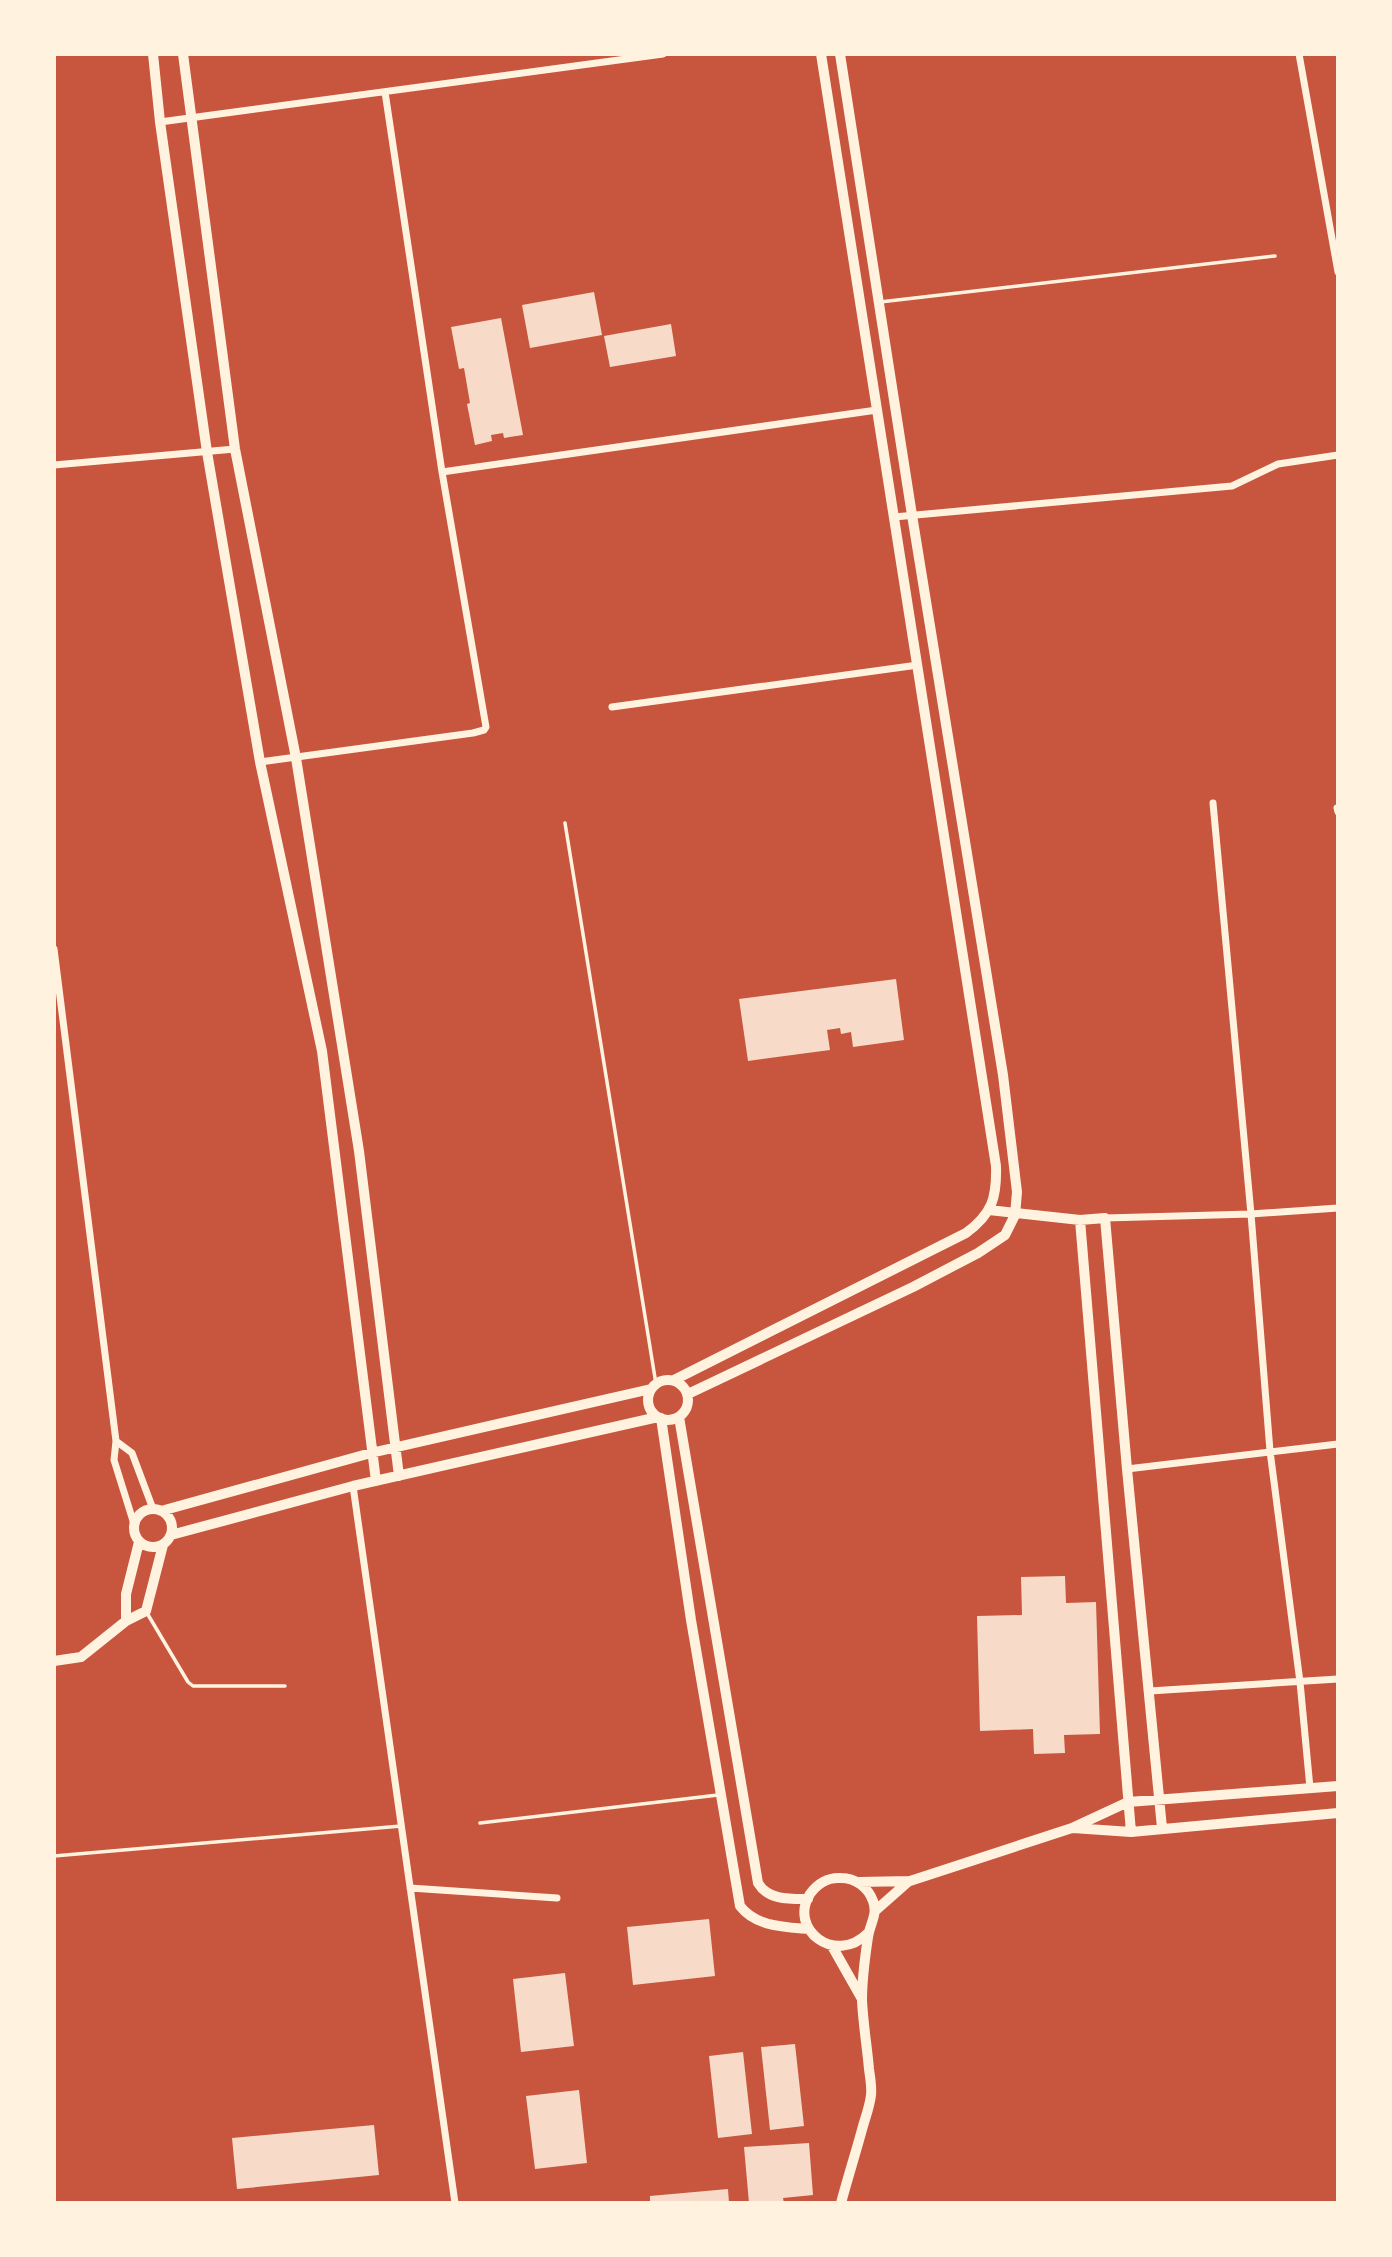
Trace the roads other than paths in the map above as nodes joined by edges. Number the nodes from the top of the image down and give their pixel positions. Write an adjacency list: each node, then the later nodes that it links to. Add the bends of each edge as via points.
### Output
1 (153, 54): 9 (street)
2 (183, 54): 8 (street)
3 (663, 54): 7 (street)
4 (821, 54): 13 (street)
5 (840, 54): 12 (street)
6 (1299, 54): 11 (street)
7 (385, 92): 8 (street); 18 (street)
8 (191, 117): 9 (street); 14 (street)
9 (160, 122): 15 (street)
10 (1275, 256): 12 (lane)
11 (1338, 272)
12 (878, 302): 19 (street)
13 (877, 410): 18 (street); 20 (street)
14 (235, 449): 15 (street); 23 (street)
15 (207, 452): 17 (street); 24 (street)
16 (1338, 455): 19 (street, via 1278,464 1232,486)
17 (54, 465)
18 (442, 472): 23 (street, via 486,727 480,732)
19 (912, 515): 20 (street); 32 (street, via 1003,1076 1016,1169)
20 (894, 517): 21 (street)
21 (918, 665): 22 (street); 30 (street, via 996,1166)
22 (612, 707)
23 (296, 758): 24 (street); 42 (street, via 359,1151)
24 (260, 762): 44 (street, via 323,1051)
25 (1213, 803): 31 (street)
26 (565, 823): 36 (lane)
27 (54, 949): 28 (street)
28 (55, 969): 40 (street)
29 (1338, 1208): 31 (street)
30 (989, 1210): 32 (street); 35 (street, via 966,1233)
31 (1251, 1214): 33 (street); 43 (street)
32 (1015, 1215): 34 (street); 37 (street, via 1005,1235 978,1253)
33 (1105, 1218): 34 (street); 45 (street)
34 (1080, 1220): 65 (street)
35 (674, 1380): 36 (street); 37 (street)
36 (653, 1387): 39 (street, via 648,1402); 42 (street)
37 (688, 1394): 38 (street, via 687,1407)
38 (679, 1417): 39 (street); 77 (street, via 758,1882 763,1891 784,1899)
39 (660, 1418): 46 (street); 63 (street)
40 (116, 1441): 49 (street, via 132,1453); 50 (street, via 114,1460)
41 (1338, 1444): 43 (street)
42 (394, 1448): 44 (street); 46 (street)
43 (1270, 1451): 45 (street); 58 (street)
44 (371, 1453): 47 (street); 49 (street)
45 (1127, 1469): 60 (street)
46 (398, 1476): 47 (street)
47 (376, 1481): 48 (street)
48 (353, 1486): 51 (street); 68 (street)
49 (157, 1510): 50 (street, via 141,1513); 51 (street, via 172,1522)
50 (134, 1524): 52 (street)
51 (171, 1535): 53 (street)
52 (139, 1542): 53 (street, via 151,1548); 55 (street, via 126,1594)
53 (163, 1545): 54 (street)
54 (146, 1611): 55 (street); 59 (lane, via 193,1686)
55 (126, 1621): 56 (street, via 81,1657)
56 (54, 1661)
57 (1338, 1679): 58 (street)
58 (1300, 1682): 60 (street); 62 (street)
59 (285, 1686)
60 (1150, 1691): 64 (street)
61 (1338, 1786): 62 (street)
62 (1310, 1788): 64 (street)
63 (720, 1795): 67 (lane); 79 (street, via 740,1906 757,1920)
64 (1160, 1799): 65 (street); 70 (street)
65 (1128, 1802): 69 (street); 71 (street)
66 (1338, 1813): 70 (street)
67 (480, 1823)
68 (401, 1826): 72 (lane); 75 (street)
69 (1072, 1828): 71 (street); 73 (street)
70 (1162, 1828): 71 (street)
71 (1131, 1832)
72 (54, 1856)
73 (910, 1881): 74 (street); 78 (street)
74 (859, 1882): 77 (street, via 837,1877 826,1880); 78 (street)
75 (410, 1888): 76 (street); 83 (street)
76 (557, 1898)
77 (808, 1899): 79 (street, via 805,1918)
78 (875, 1911): 80 (street)
79 (809, 1929): 81 (street)
80 (868, 1933): 81 (street, via 849,1946); 82 (street)
81 (832, 1946): 82 (street)
82 (862, 1999): 84 (street, via 872,2094)
83 (455, 2203)
84 (841, 2203)

